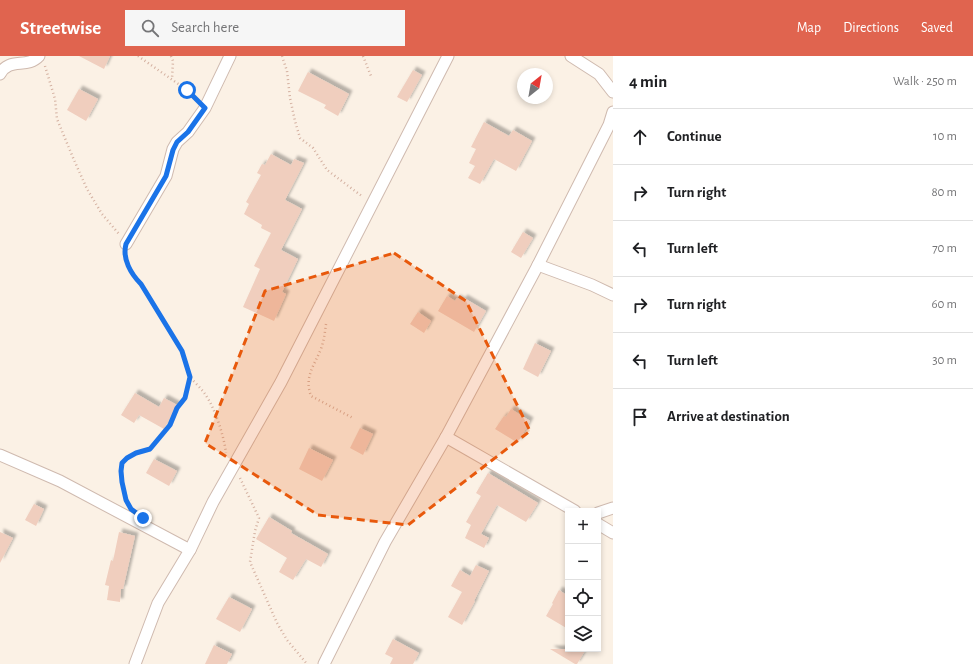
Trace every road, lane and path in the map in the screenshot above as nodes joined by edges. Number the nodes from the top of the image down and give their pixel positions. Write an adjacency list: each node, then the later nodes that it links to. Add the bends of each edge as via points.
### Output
1 (138, 56): 11 (path)
2 (170, 56): 11 (path, via 173,61)
3 (230, 56): 13 (street)
4 (282, 56): 15 (path, via 287,71 294,121 300,138 313,148 327,170)
5 (363, 56): 10 (path)
6 (448, 56): 15 (street)
7 (571, 56): 12 (street, via 599,74)
8 (41, 59): 9 (street, via 10,65); 16 (path, via 48,72 57,119 80,175 102,214)
9 (0, 74)
10 (371, 76)
11 (172, 79): 13 (path)
12 (613, 92)
13 (205, 108): 16 (street, via 188,132 177,142 166,176)
14 (613, 112): 17 (street, via 609,125)
15 (372, 204): 19 (street)
16 (126, 244): 20 (path, via 124,251 128,266 174,336)
17 (538, 265): 18 (street); 22 (street)
18 (613, 295)
19 (322, 302): 21 (path, via 326,321 324,339 308,381 309,389 311,396); 24 (street)
20 (190, 377): 24 (path, via 206,395 218,421 226,454); 25 (path, via 185,398 177,408 170,425 150,449 127,458 122,463 122,482)
21 (353, 418)
22 (446, 437): 26 (street); 34 (street, via 385,542)
23 (0, 455): 31 (street, via 60,481)
24 (234, 466): 31 (street); 33 (path, via 259,518 250,562 276,623)
25 (129, 504)
26 (570, 508)
27 (613, 508): 28 (street)
28 (601, 513)
29 (601, 526): 30 (street)
30 (613, 533)
31 (190, 550): 32 (street, via 158,603)
32 (135, 664)
33 (307, 664)
34 (324, 664)

